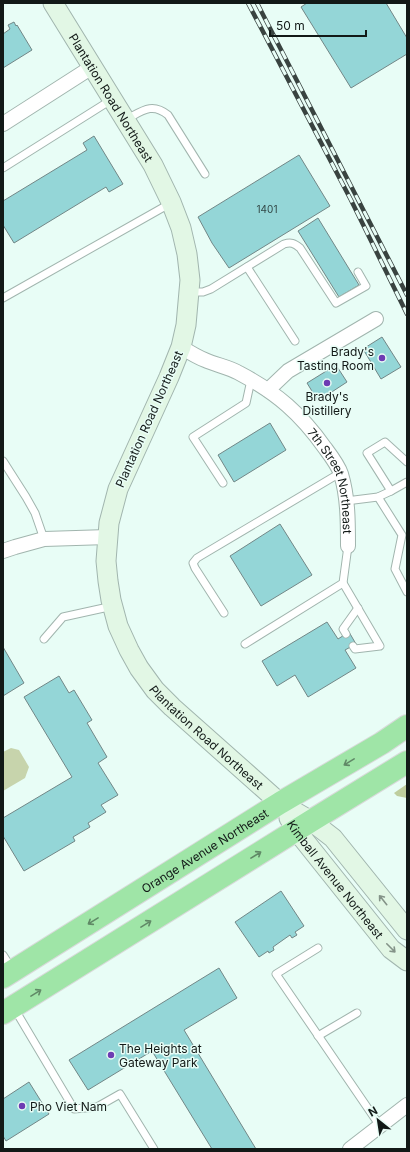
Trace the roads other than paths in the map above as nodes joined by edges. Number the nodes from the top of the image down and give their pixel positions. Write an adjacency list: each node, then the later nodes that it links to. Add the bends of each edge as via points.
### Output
1 (53, 3): 2 (street, Plantation Road Northeast)
2 (92, 67): 3 (street, Plantation Road Northeast); 5 (street)
3 (112, 99): 4 (street, Plantation Road Northeast); 6 (lane)
4 (125, 120): 7 (lane, via 147,109 161,110 168,115); 8 (street, Plantation Road Northeast)
5 (3, 124)
6 (3, 168)
7 (205, 174)
8 (171, 202): 11 (street, Plantation Road Northeast, via 187,254); 12 (lane)
9 (247, 267): 10 (lane, via 284,244 295,244 336,304 366,286); 11 (lane, via 203,292); 14 (lane)
10 (358, 272)
11 (189, 292): 15 (street, Plantation Road Northeast)
12 (3, 298)
13 (376, 319): 17 (street, via 288,371)
14 (295, 342)
15 (181, 347): 16 (street, 7th Street Northeast); 27 (street, Plantation Road Northeast, via 118,489)
16 (251, 380): 17 (street, 7th Street Northeast); 22 (lane, via 246,403 193,437)
17 (268, 390): 20 (street, 7th Street Northeast, via 293,409 313,430)
18 (3, 461): 28 (lane, via 35,513)
19 (407, 462): 23 (lane, via 386,442 367,453)
20 (340, 473): 25 (street, 7th Street Northeast); 36 (lane, via 197,558 193,563 195,568)
21 (407, 482): 23 (lane)
22 (223, 483)
23 (391, 491): 24 (lane)
24 (378, 497): 25 (lane); 26 (lane)
25 (346, 501): 30 (street, 7th Street Northeast)
26 (402, 535): 29 (lane); 33 (lane, via 395,569)
27 (108, 537): 28 (street); 34 (street, Plantation Road Northeast, via 106,561)
28 (44, 539): 31 (street)
29 (407, 543)
30 (348, 546): 32 (lane)
31 (3, 551)
32 (343, 583): 35 (lane); 39 (lane)
33 (407, 592)
34 (113, 606): 38 (lane, via 63,617); 43 (street, Plantation Road Northeast, via 118,626 129,650 155,690)
35 (358, 608): 37 (lane, via 343,629); 40 (lane, via 380,646 356,649)
36 (224, 613)
37 (346, 634)
38 (44, 639)
39 (245, 644)
40 (353, 646)
41 (407, 726): 43 (highway, Orange Avenue Northeast, one-way to 43)
42 (407, 762): 44 (highway)
43 (280, 803): 44 (street, Kimball Avenue Northeast); 48 (highway, Orange Avenue Northeast, one-way to 48)
44 (304, 825): 45 (street, Kimball Avenue Northeast, one-way to 44, via 333,838); 47 (street, Kimball Avenue Northeast, one-way to 47, via 391,949); 49 (highway, one-way to 44)
45 (407, 930)
46 (318, 948): 51 (lane, via 276,974)
47 (407, 961)
48 (6, 968)
49 (8, 1010): 54 (lane, via 74,1109 97,1107 120,1094)
50 (357, 1013): 51 (lane)
51 (318, 1036): 53 (lane)
52 (407, 1105): 53 (street)
53 (380, 1126): 55 (street)
54 (154, 1149)
55 (350, 1149)

